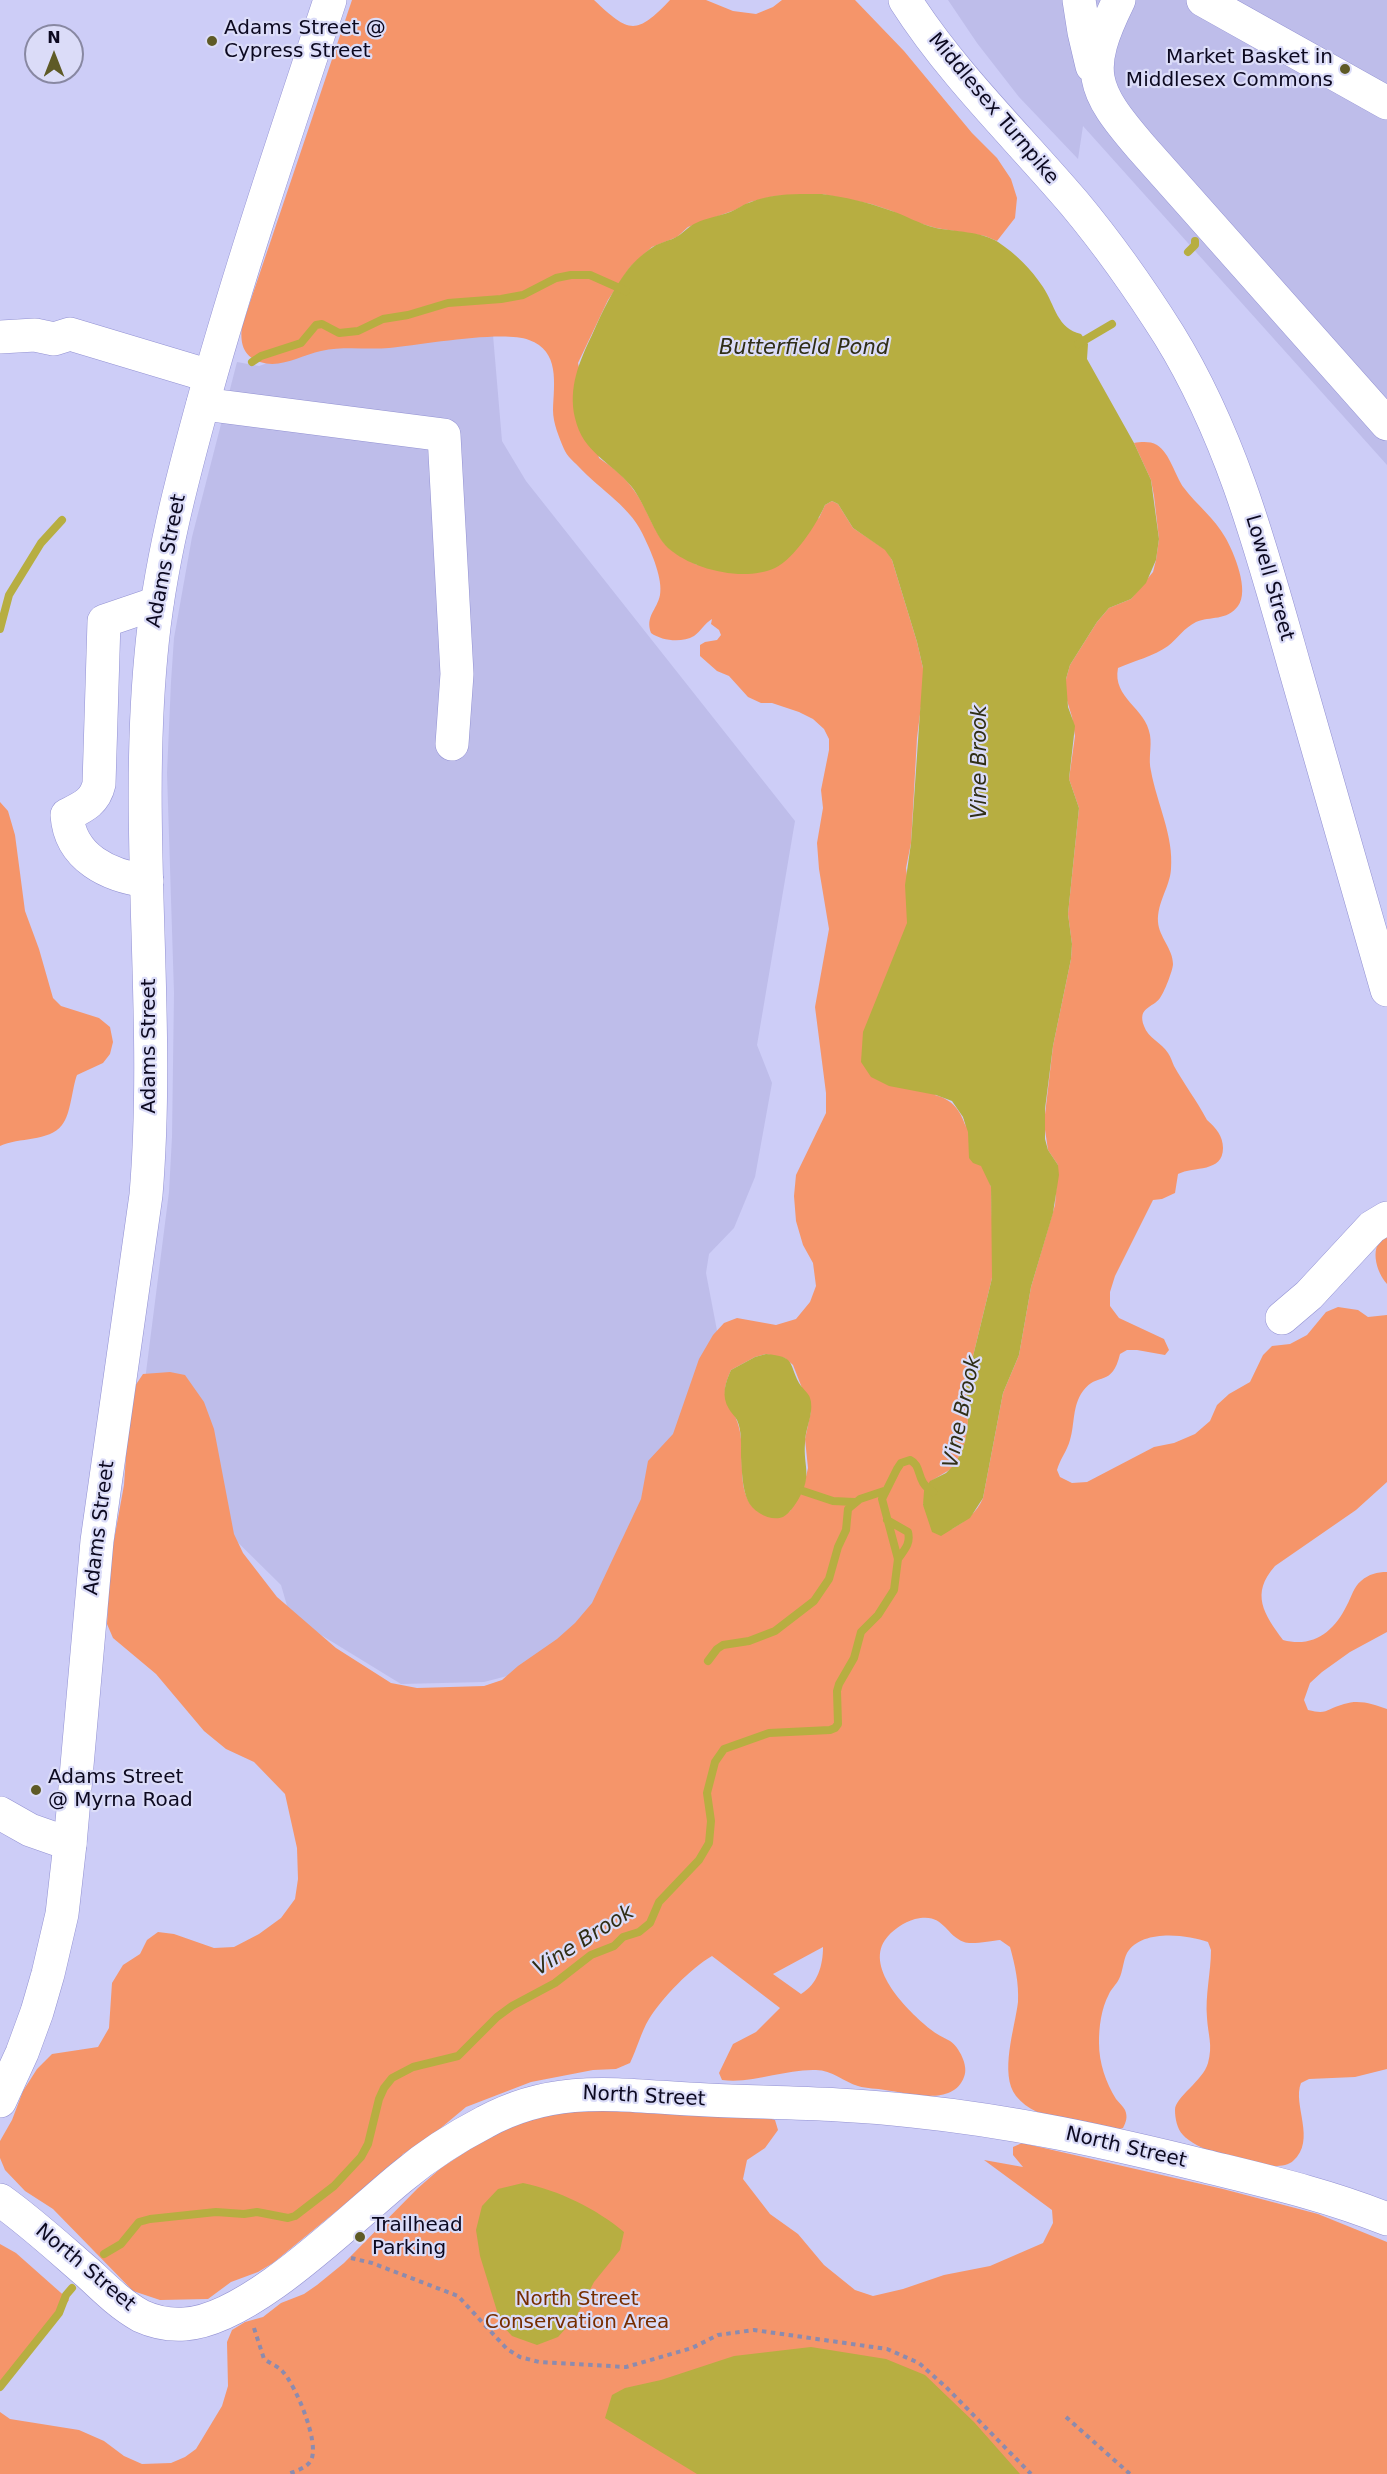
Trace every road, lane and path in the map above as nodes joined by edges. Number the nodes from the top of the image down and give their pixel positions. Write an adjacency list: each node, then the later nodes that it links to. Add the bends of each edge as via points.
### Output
1 (330, 0): 10 (main road, Adams Street, via 233,293)
2 (1079, 0): 6 (main road, via 1086,46)
3 (1119, 0): 6 (main road, via 1099,45)
4 (1203, 0): 7 (main road)
5 (906, 5): 8 (main road, Middlesex Turnpike, via 974,92)
6 (1097, 82): 11 (main road, via 1124,128)
7 (1387, 103)
8 (1072, 201): 15 (main road, Lowell Street, via 1126,270 1169,335 1194,379 1232,465 1262,552)
9 (0, 337): 10 (main road, via 35,335 54,339 70,334)
10 (207, 390): 12 (main road, Adams Street, via 173,518); 13 (main road, via 444,435 457,674)
11 (1387, 424)
12 (157, 603): 14 (main road, Adams Street, via 146,726); 14 (main road, via 104,621 99,784 91,802 67,815 70,832 84,855 111,873)
13 (452, 744)
14 (147, 881): 19 (main road, Adams Street, via 151,1045 148,1176 97,1541)
15 (1387, 990)
16 (1387, 1218): 17 (main road, via 1371,1227 1309,1295)
17 (1282, 1318)
18 (0, 1813): 19 (main road, via 30,1830)
19 (70, 1844): 20 (main road, Adams Street, via 62,1914 48,1974 29,2035)
20 (0, 2101)
21 (0, 2200): 24 (main road, North Street, via 141,2316 183,2325 204,2321)
22 (1387, 2219): 23 (main road, North Street, via 1277,2184 1012,2124 848,2105 597,2093 534,2101 486,2121 413,2168)
23 (320, 2246): 24 (main road, North Street); 27 (path, via 458,2296 507,2349 538,2361 626,2367 692,2348 718,2335 754,2330 887,2349 919,2363 946,2386)
24 (240, 2305): 26 (path, via 253,2325 264,2359 288,2378 313,2434 311,2461)
25 (1066, 2417): 28 (path)
26 (288, 2474)
27 (1031, 2474)
28 (1130, 2474)

